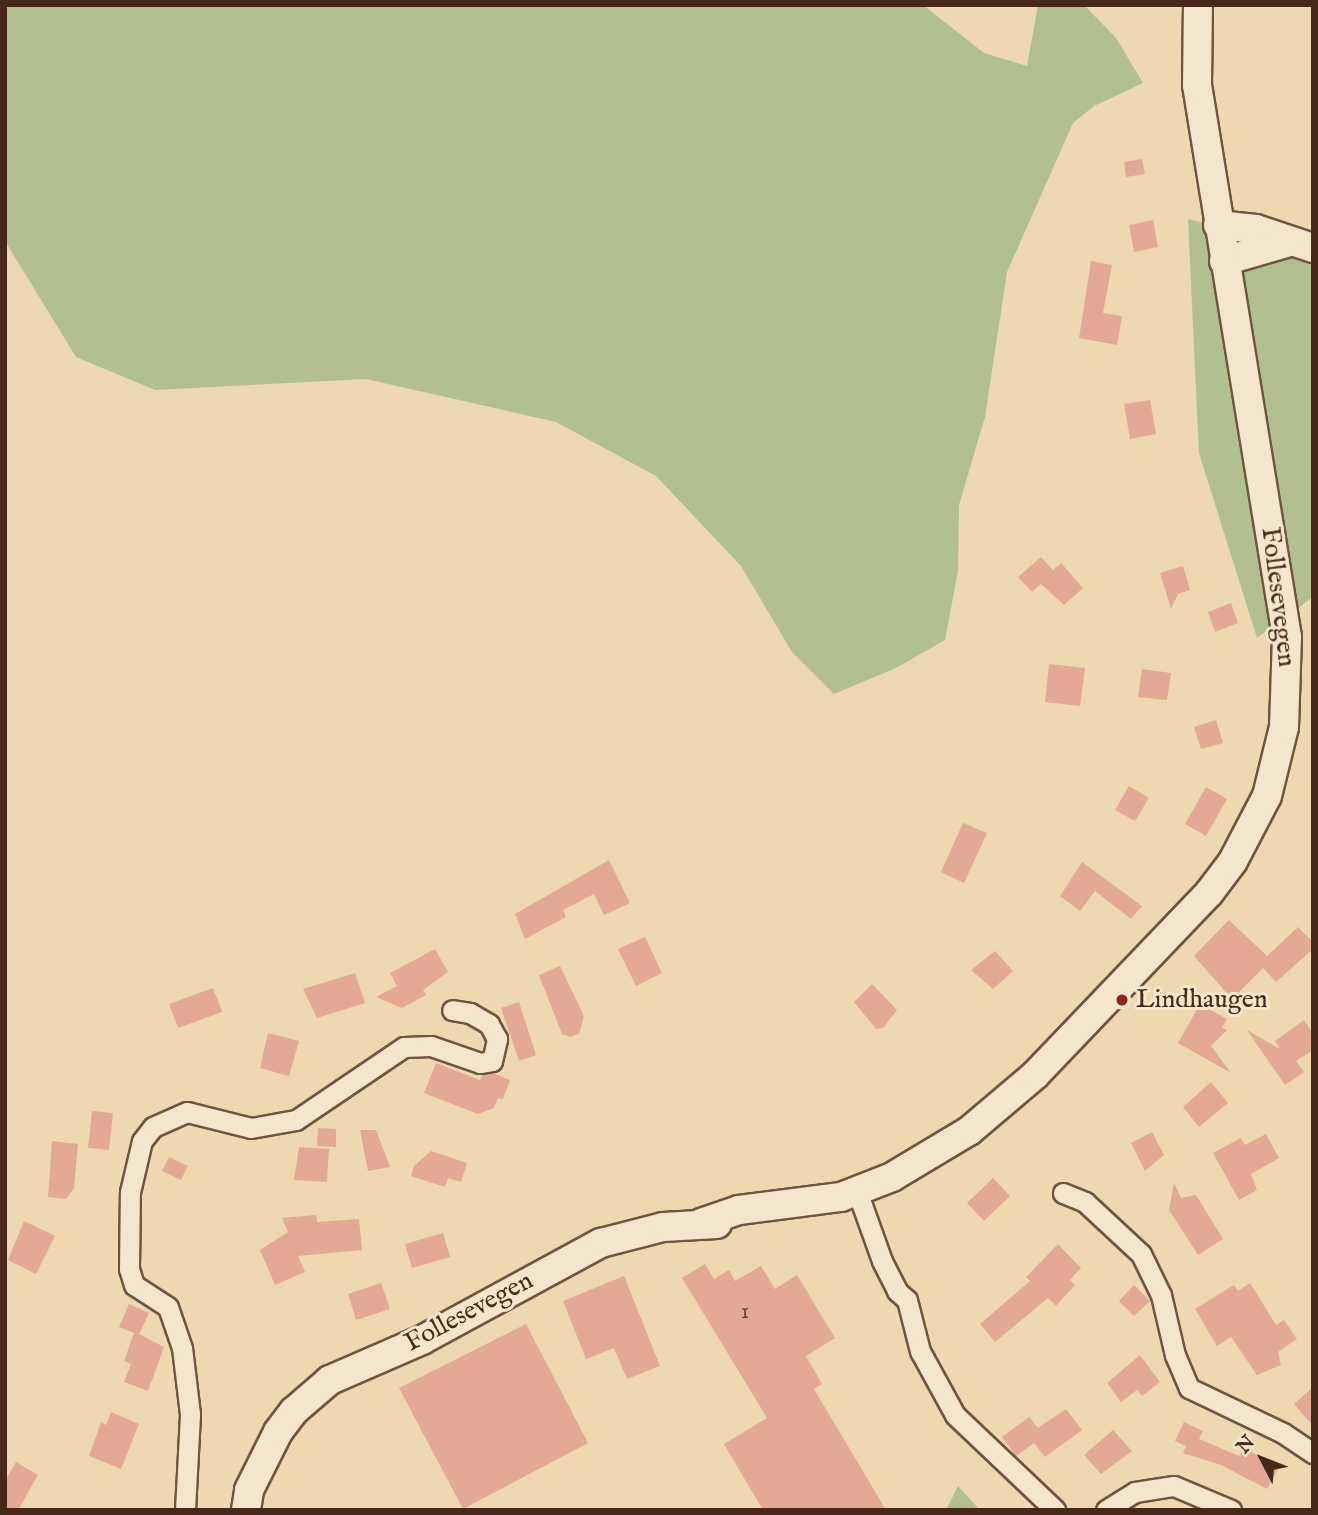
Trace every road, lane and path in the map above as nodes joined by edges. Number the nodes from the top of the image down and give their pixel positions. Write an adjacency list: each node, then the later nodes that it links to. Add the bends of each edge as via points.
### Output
1 (1198, 5): 2 (main road, Follesevegen, via 1195,59)
2 (1218, 225): 3 (main road, via 1256,229); 4 (main road, Follesevegen)
3 (1301, 245): 4 (main road)
4 (1224, 261): 7 (main road, Follesevegen, via 1287,637 1284,727 1267,796 1233,861 1209,893 1035,1075 969,1131 892,1177)
5 (452, 1010): 10 (street, via 470,1013 489,1024 497,1040 492,1061 480,1063 431,1046 404,1047 296,1120 251,1128 187,1112 153,1127 142,1141 130,1192 129,1269 134,1285 168,1307 182,1348 190,1414)
6 (1063, 1193): 9 (street, via 1084,1202 1141,1254 1161,1295 1175,1355 1189,1388 1283,1433)
7 (844, 1195): 8 (main road, Follesevegen, via 739,1210 701,1223 636,1232 601,1243 422,1340 344,1373 294,1410); 13 (street, via 866,1220 897,1291 907,1300 920,1351 955,1415)
8 (267, 1451): 11 (main road, Follesevegen); 12 (main road)
9 (1313, 1453)
10 (185, 1510)
11 (246, 1510)
12 (265, 1510)
13 (1055, 1510)
14 (1106, 1510): 15 (street, via 1135,1492 1174,1486)
15 (1231, 1510)

